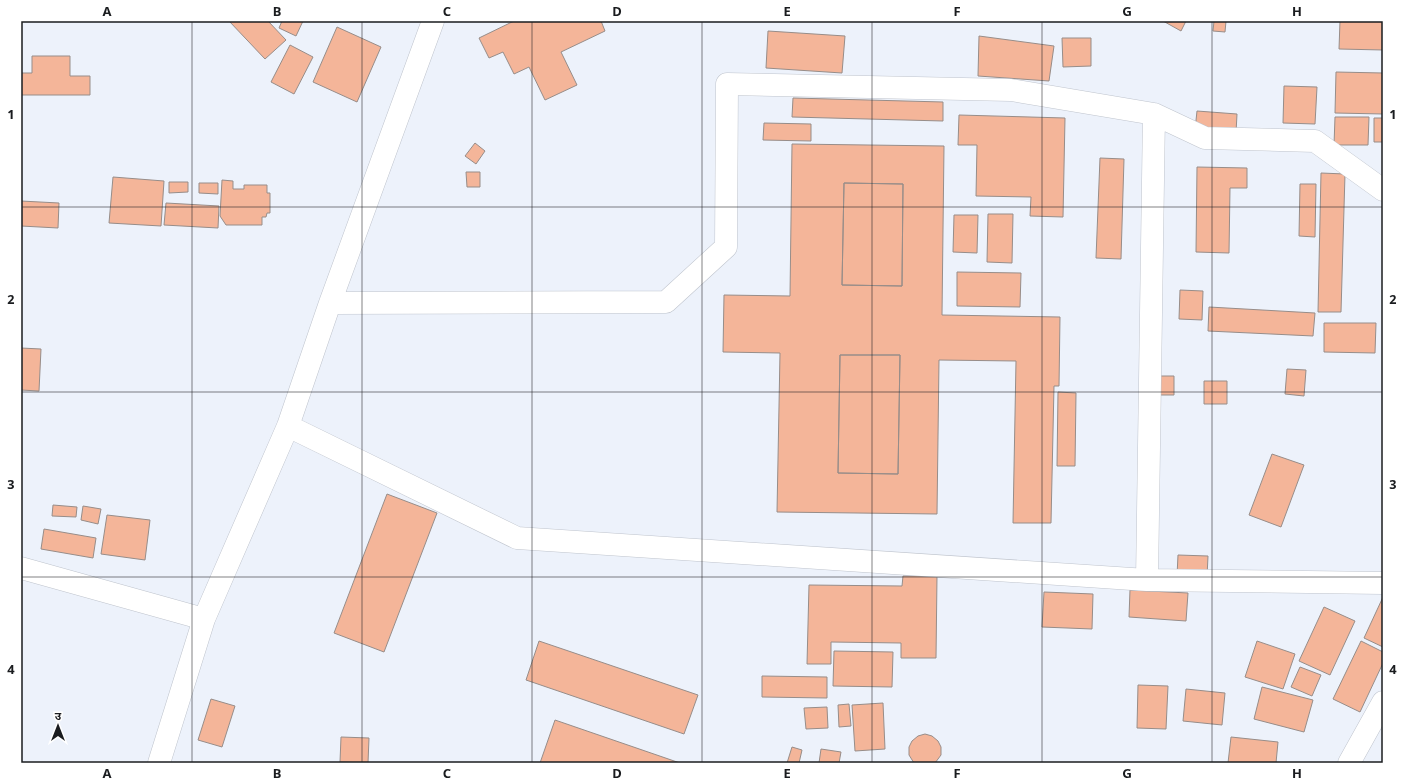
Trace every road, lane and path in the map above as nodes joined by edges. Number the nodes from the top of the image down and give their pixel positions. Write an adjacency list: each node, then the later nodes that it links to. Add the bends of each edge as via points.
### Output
1 (433, 21): 4 (street)
2 (1154, 114): 3 (street, via 1205,138 1315,141); 4 (street, via 1011,90 727,84 726,247 666,302); 7 (street)
3 (1383, 190)
4 (330, 304): 5 (street)
5 (288, 426): 7 (street, via 517,538); 9 (street)
6 (21, 568): 9 (street)
7 (1147, 580): 8 (street)
8 (1383, 583)
9 (204, 619): 11 (street)
10 (1383, 702): 12 (street)
11 (159, 763)
12 (1349, 763)

